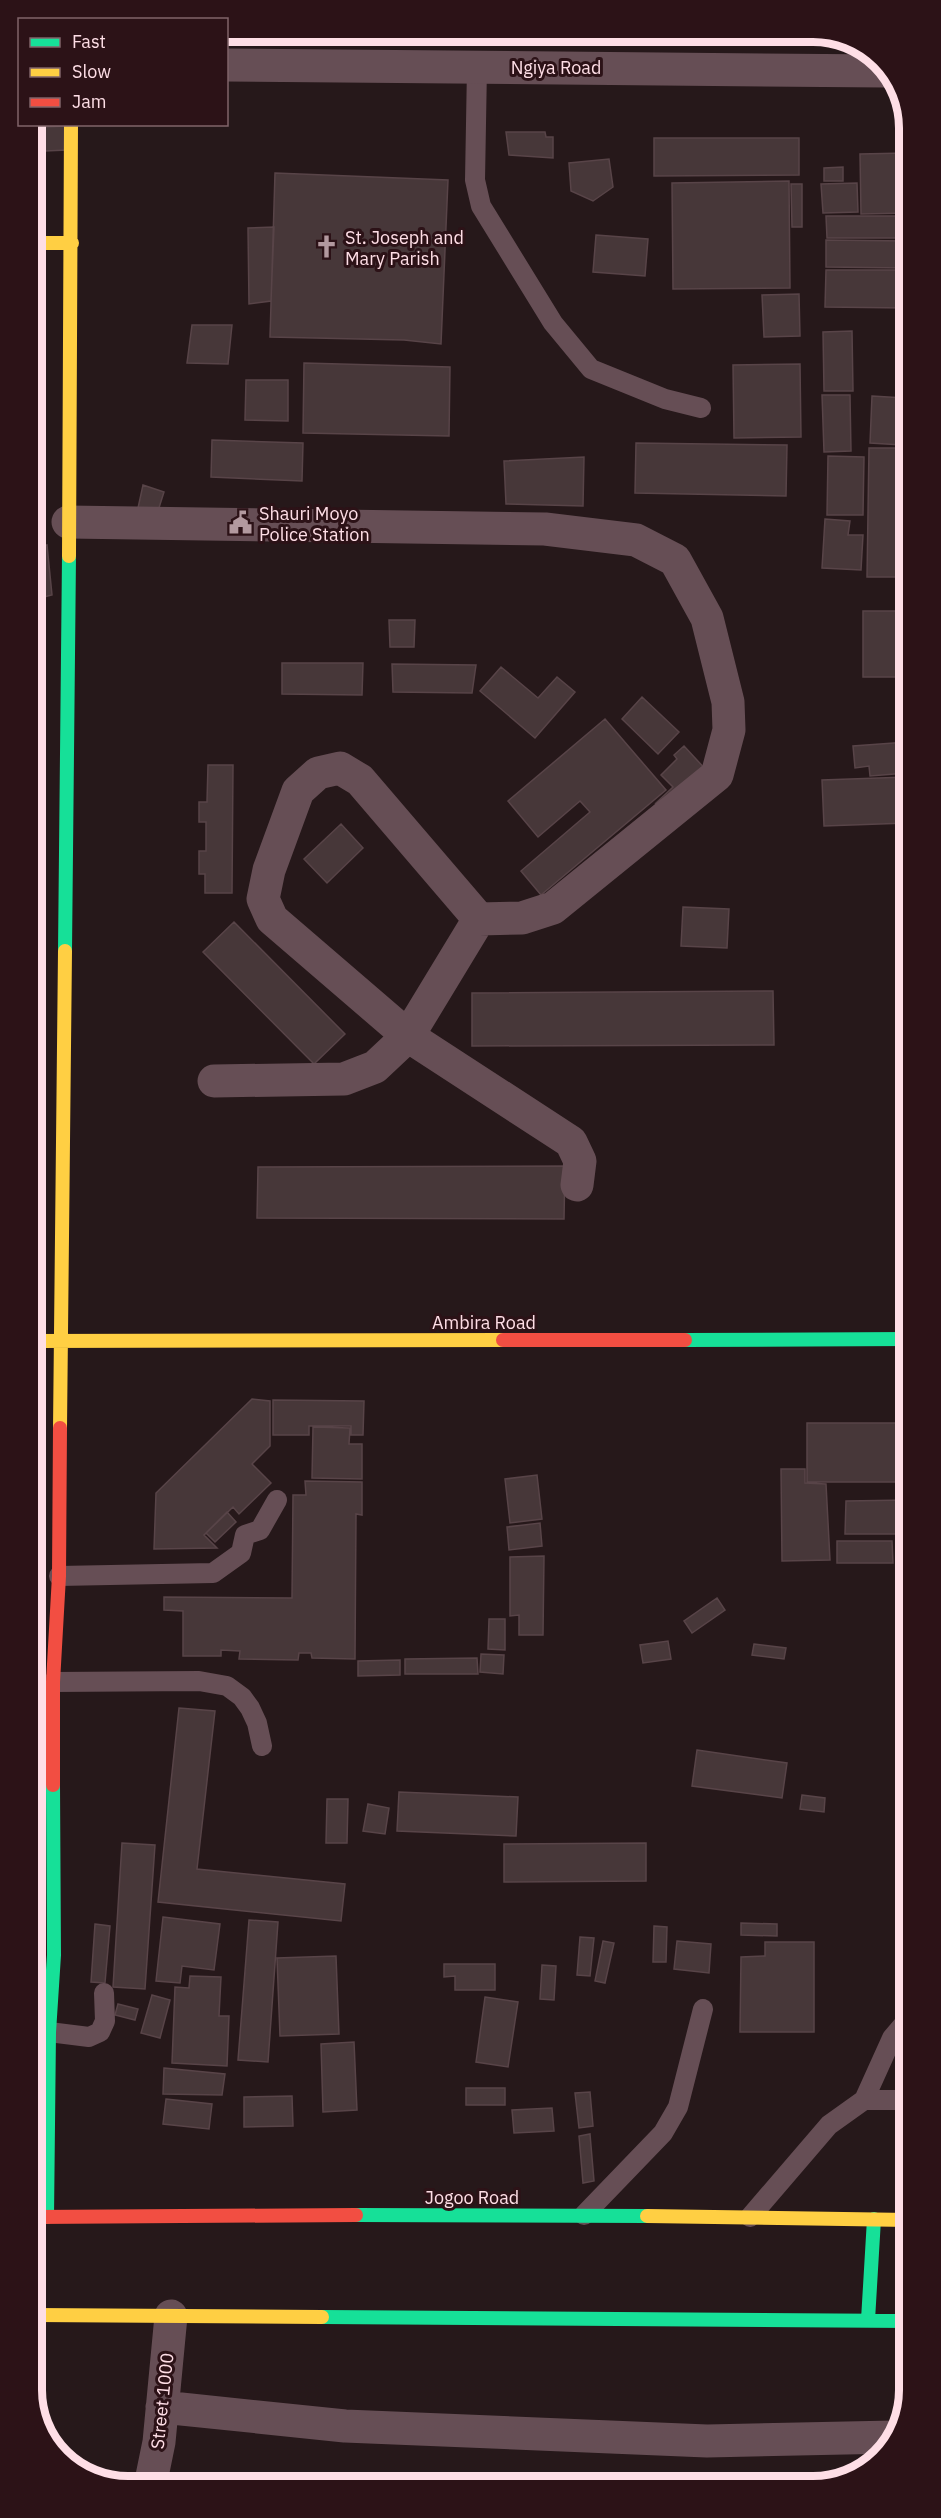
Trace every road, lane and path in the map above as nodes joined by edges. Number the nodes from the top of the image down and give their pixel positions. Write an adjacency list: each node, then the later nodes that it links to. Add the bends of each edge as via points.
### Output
1 (228, 65): 2 (street, Ngiya Road)
2 (477, 67): 3 (street, Ngiya Road); 7 (lane, via 475,180 481,206 553,323 591,369 664,399)
3 (878, 71)
4 (71, 126): 6 (street)
5 (42, 243): 6 (street)
6 (72, 243): 8 (street)
7 (701, 408)
8 (68, 522): 9 (street, via 545,529 636,540 675,560 707,618 728,702 729,730 717,775 553,908 522,918); 15 (street)
9 (479, 919): 10 (street); 10 (street, via 360,780 340,768 318,772 298,791 268,870 263,898 272,919)
10 (408, 1036): 11 (street, via 375,1067 344,1079); 12 (street, via 571,1142 580,1161)
11 (214, 1081)
12 (577, 1185)
13 (899, 1339): 15 (street, Ambira Road)
14 (42, 1341): 15 (street, Ambira Road)
15 (60, 1341): 17 (street)
16 (277, 1500): 17 (lane, via 260,1530 245,1535 241,1553 213,1573)
17 (59, 1576): 18 (street)
18 (53, 1682): 19 (lane, via 199,1681 227,1686 250,1708); 20 (street)
19 (261, 1746)
20 (54, 1955): 21 (lane); 25 (street)
21 (42, 1956)
22 (104, 1993): 25 (lane, via 105,2021 100,2032 89,2037)
23 (703, 2009): 29 (lane, via 678,2107 663,2133)
24 (899, 2029): 26 (lane)
25 (49, 2032): 28 (street)
26 (864, 2100): 27 (lane); 31 (lane, via 829,2125)
27 (899, 2100)
28 (42, 2194)
29 (584, 2215): 30 (street, Jogoo Road); 31 (street, Jogoo Road)
30 (42, 2217)
31 (750, 2217): 32 (street, Jogoo Road)
32 (874, 2219): 33 (street, Jogoo Road); 36 (street)
33 (899, 2220)
34 (42, 2315): 35 (street)
35 (171, 2316): 36 (street); 38 (street, Street 1000)
36 (868, 2320): 37 (street)
37 (899, 2321)
38 (162, 2407): 39 (street, via 345,2426 707,2441); 40 (street, Street 1000)
39 (884, 2437)
40 (152, 2476)

